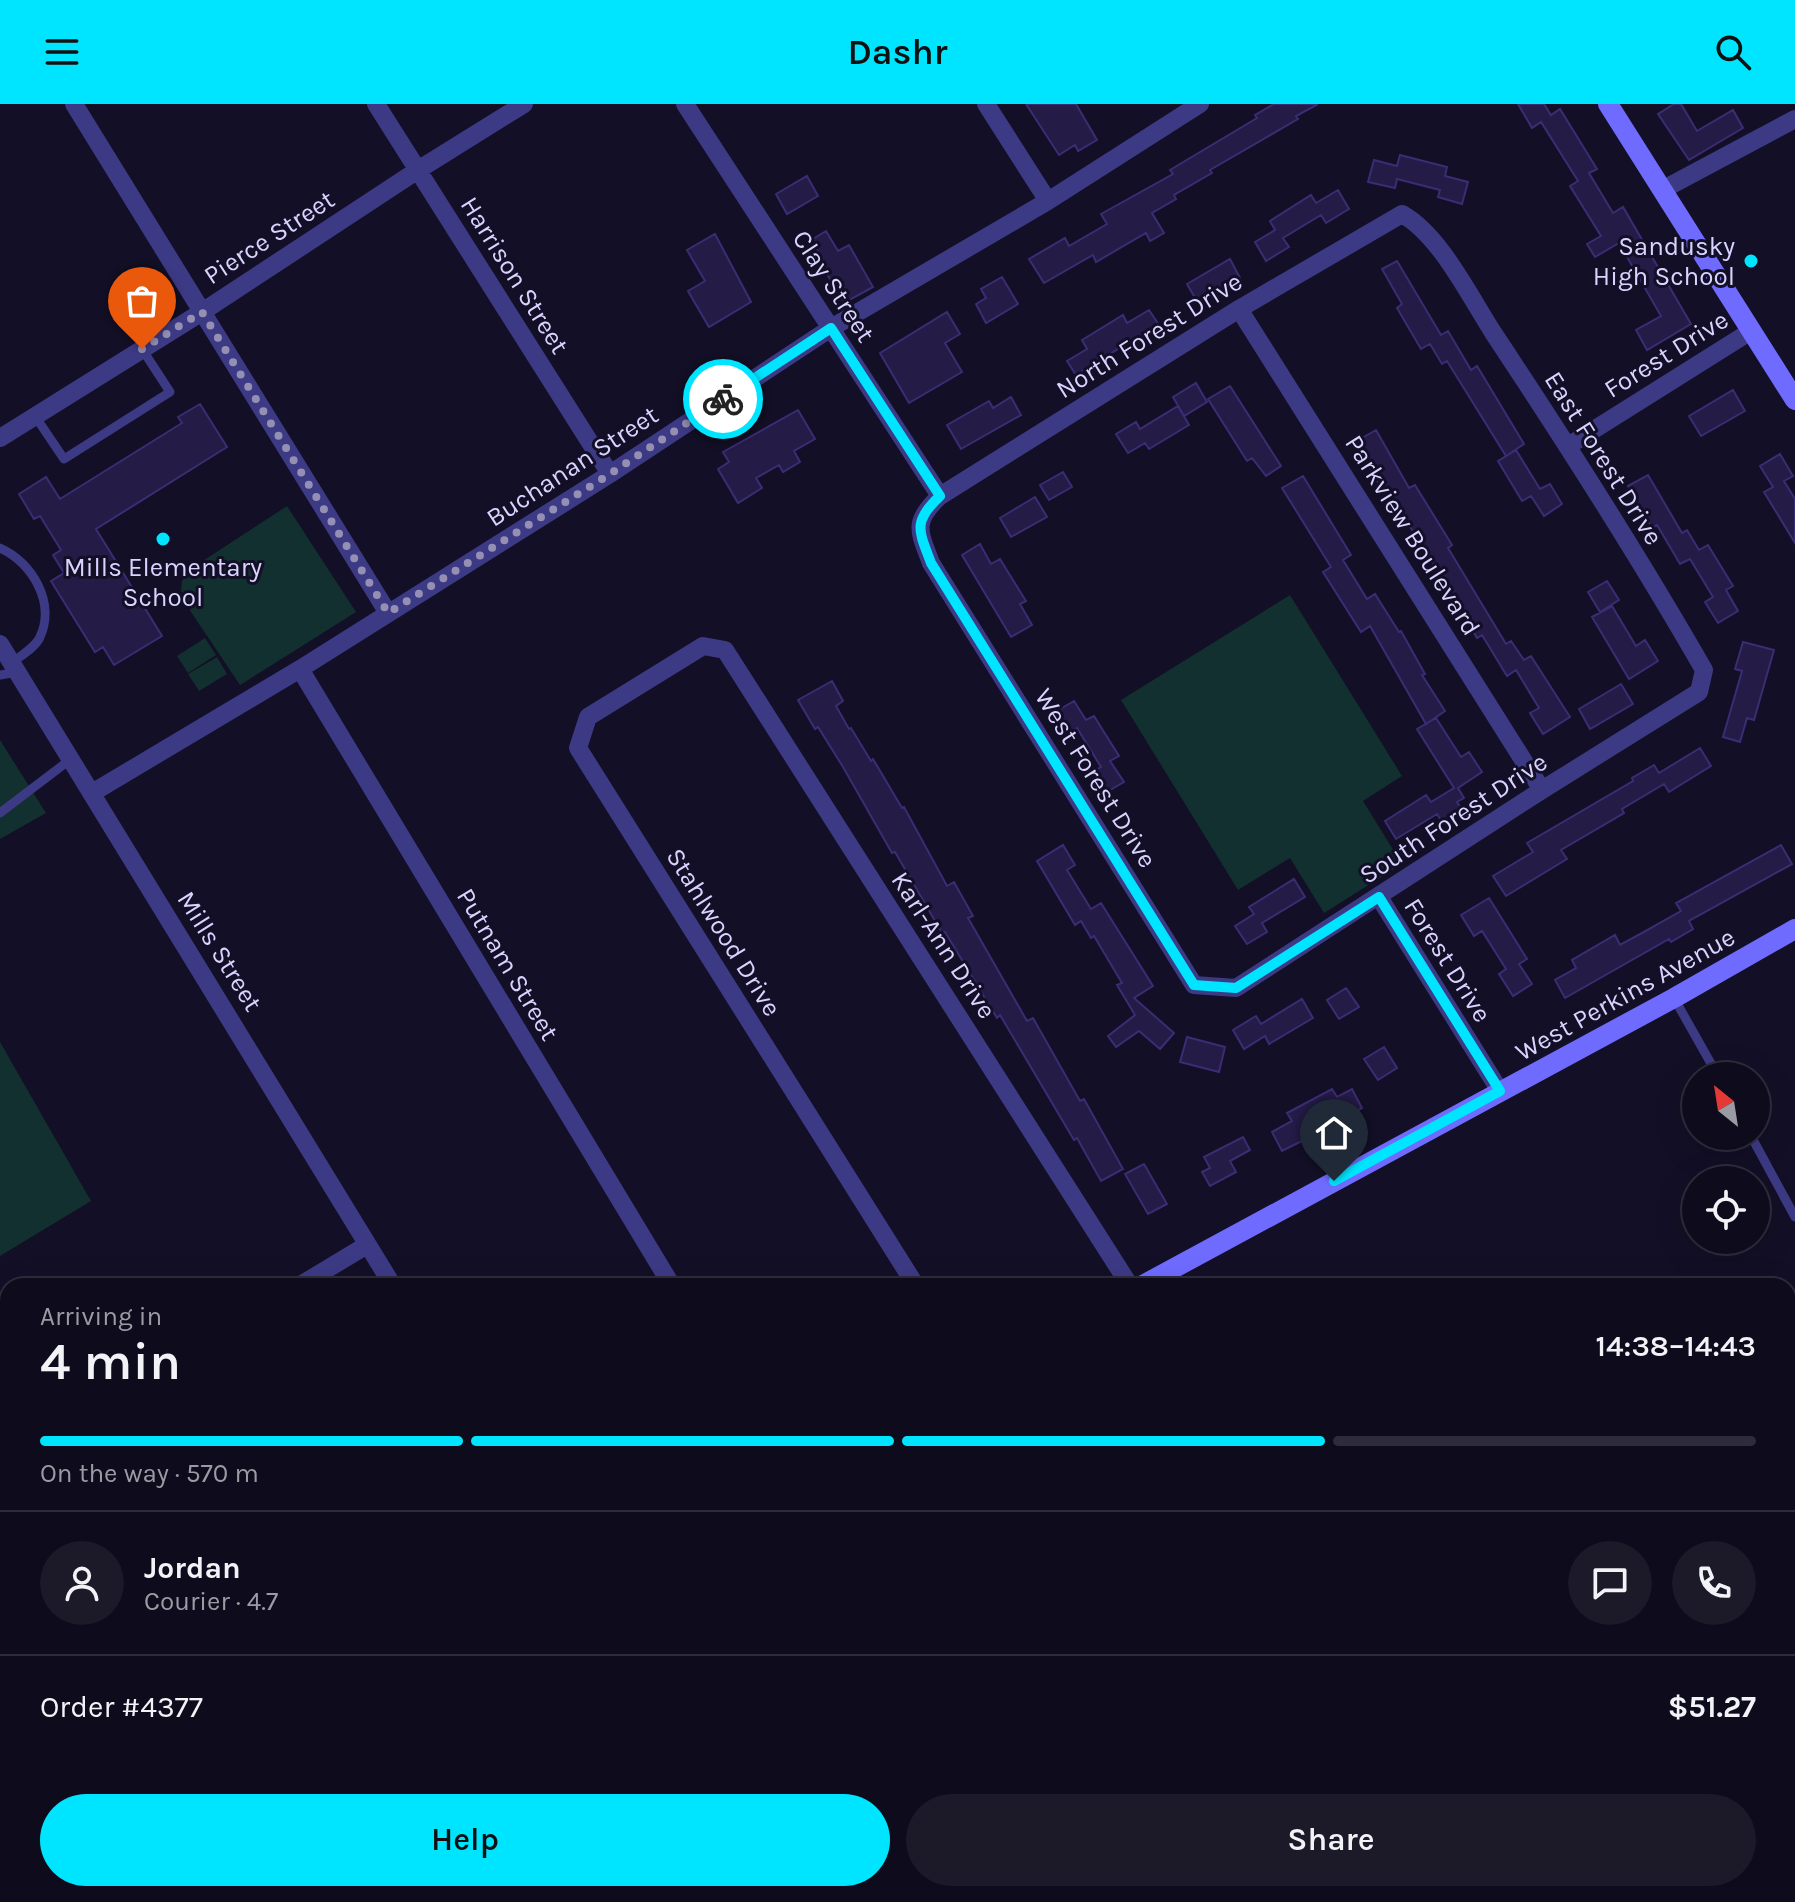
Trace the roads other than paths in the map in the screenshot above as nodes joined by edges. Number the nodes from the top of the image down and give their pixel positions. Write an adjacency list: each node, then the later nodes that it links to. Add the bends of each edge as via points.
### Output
1 (74, 104): 14 (street)
2 (376, 104): 9 (street, Harrison Street)
3 (524, 104): 9 (street, Pierce Street)
4 (685, 104): 15 (street, Clay Street)
5 (986, 104): 11 (street)
6 (1200, 104): 11 (street, Buchanan Street)
7 (1608, 104): 10 (main road)
8 (1795, 119): 10 (street)
9 (418, 170): 14 (street, Pierce Street); 22 (street, Harrison Street)
10 (1662, 190): 16 (main road)
11 (1048, 201): 15 (street, Buchanan Street)
12 (1444, 257): 13 (street, North Forest Drive, via 1418,223 1402,214); 21 (street, East Forest Drive)
13 (1239, 309): 23 (street, North Forest Drive); 33 (street, Parkview Boulevard)
14 (202, 312): 17 (street, Pierce Street); 26 (street)
15 (831, 328): 22 (street, Buchanan Street); 23 (street, Clay Street)
16 (1751, 331): 18 (main road); 21 (street, Forest Drive)
17 (142, 349): 19 (street, Pierce Street); 19 (lane, via 170,392 64,459)
18 (1795, 400)
19 (35, 416): 20 (street, Pierce Street)
20 (0, 438)
21 (1568, 446): 31 (street, East Forest Drive, via 1704,670)
22 (610, 474): 26 (street, Buchanan Street)
23 (940, 496): 25 (street, North Forest Drive, via 926,509 919,530)
24 (0, 548): 30 (lane, via 36,578 43,598 40,639)
25 (931, 563): 38 (street, West Forest Drive, via 1194,985)
26 (388, 613): 29 (street, Buchanan Street)
27 (0, 644): 30 (street, Mills Street)
28 (703, 646): 48 (street, Stahlwood Drive, via 588,717 578,748); 49 (street, Karl-Ann Drive, via 725,650)
29 (300, 669): 34 (street, Buchanan Street); 47 (street, Putnam Street)
30 (10, 670): 32 (street, Mills Street)
31 (1699, 692): 33 (street, South Forest Drive)
32 (71, 759): 34 (street, Mills Street); 35 (lane)
33 (1542, 790): 36 (street, South Forest Drive)
34 (92, 793): 44 (street, Mills Street)
35 (0, 813)
36 (1379, 897): 38 (street, South Forest Drive); 41 (street, Forest Drive)
37 (1795, 929): 39 (main road, West Perkins Avenue)
38 (1236, 988)
39 (1674, 998): 40 (lane); 41 (main road, West Perkins Avenue)
40 (1710, 1062)
41 (1500, 1091): 50 (main road, West Perkins Avenue)
42 (1759, 1150): 43 (lane)
43 (1795, 1217)
44 (367, 1245): 45 (street); 46 (street, Mills Street)
45 (312, 1278)
46 (388, 1278)
47 (667, 1278)
48 (911, 1278)
49 (1125, 1278)
50 (1156, 1278)

